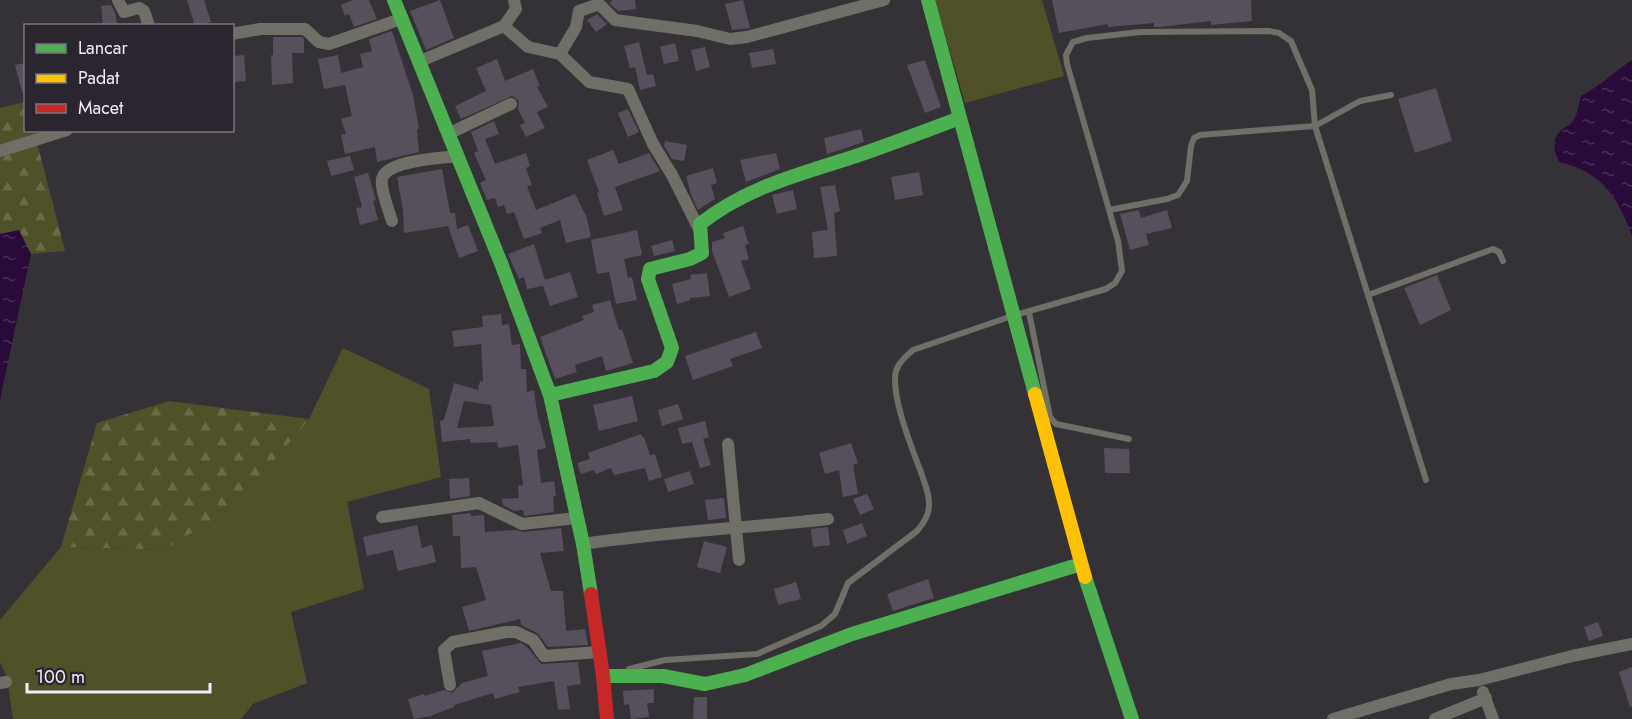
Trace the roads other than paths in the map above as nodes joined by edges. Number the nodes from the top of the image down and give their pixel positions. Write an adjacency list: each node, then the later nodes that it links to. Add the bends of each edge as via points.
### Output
1 (118, 0): 7 (street, via 124,12 139,8 144,11)
2 (394, 0): 6 (street)
3 (514, 0): 8 (street, via 516,9)
4 (884, 0): 10 (street, via 730,39 615,20 599,4 579,11 576,27)
5 (928, 0): 14 (street)
6 (401, 19): 9 (street, via 328,44 319,42 305,29); 11 (street)
7 (148, 24)
8 (504, 26): 10 (street, via 528,47); 11 (street)
9 (234, 34)
10 (560, 54): 22 (street, via 589,82 628,89)
11 (418, 62): 17 (street)
12 (1391, 95): 15 (lane, via 1360,101)
13 (511, 104): 17 (street)
14 (960, 118): 22 (street, via 758,188 710,215 700,224); 26 (street)
15 (1315, 126): 20 (lane, via 1200,135 1191,146 1187,180 1178,195); 20 (lane, via 1307,74 1292,41 1279,33 1140,32 1074,42 1066,56 1067,64); 24 (lane)
16 (61, 132): 18 (street)
17 (448, 134): 19 (street)
18 (0, 151)
19 (457, 156): 21 (street, via 402,163 385,172 381,180); 27 (street)
20 (1109, 210): 25 (lane, via 1122,271 1116,283)
21 (392, 221)
22 (700, 231): 27 (street, via 702,253 650,269 648,279 672,348 665,366)
23 (1503, 261): 24 (lane, via 1493,249)
24 (1368, 295): 30 (lane)
25 (1029, 312): 26 (lane); 28 (lane, via 1050,417 1056,424)
26 (1012, 316): 37 (street); 40 (lane, via 913,350 903,358 895,382 929,507 917,531 848,583 835,614 821,626 757,654 664,660)
27 (550, 395): 32 (street)
28 (1129, 439)
29 (728, 444): 34 (street)
30 (1426, 480)
31 (382, 517): 32 (street, via 479,503 522,524)
32 (577, 518): 35 (street)
33 (828, 519): 34 (street)
34 (735, 530): 35 (street, via 651,534); 36 (street)
35 (583, 544): 39 (street)
36 (739, 560)
37 (1081, 564): 40 (street, via 852,634 745,675 705,684 663,676); 45 (street)
38 (1632, 644): 41 (street)
39 (599, 652): 40 (street); 42 (street, via 544,656 532,640 516,632 453,642 444,650)
40 (603, 676): 44 (street)
41 (1479, 680): 43 (street); 46 (street, via 1451,684)
42 (450, 685)
43 (1486, 698): 47 (street); 48 (street)
44 (607, 719)
45 (1132, 719)
46 (1333, 719)
47 (1435, 719)
48 (1493, 719)

